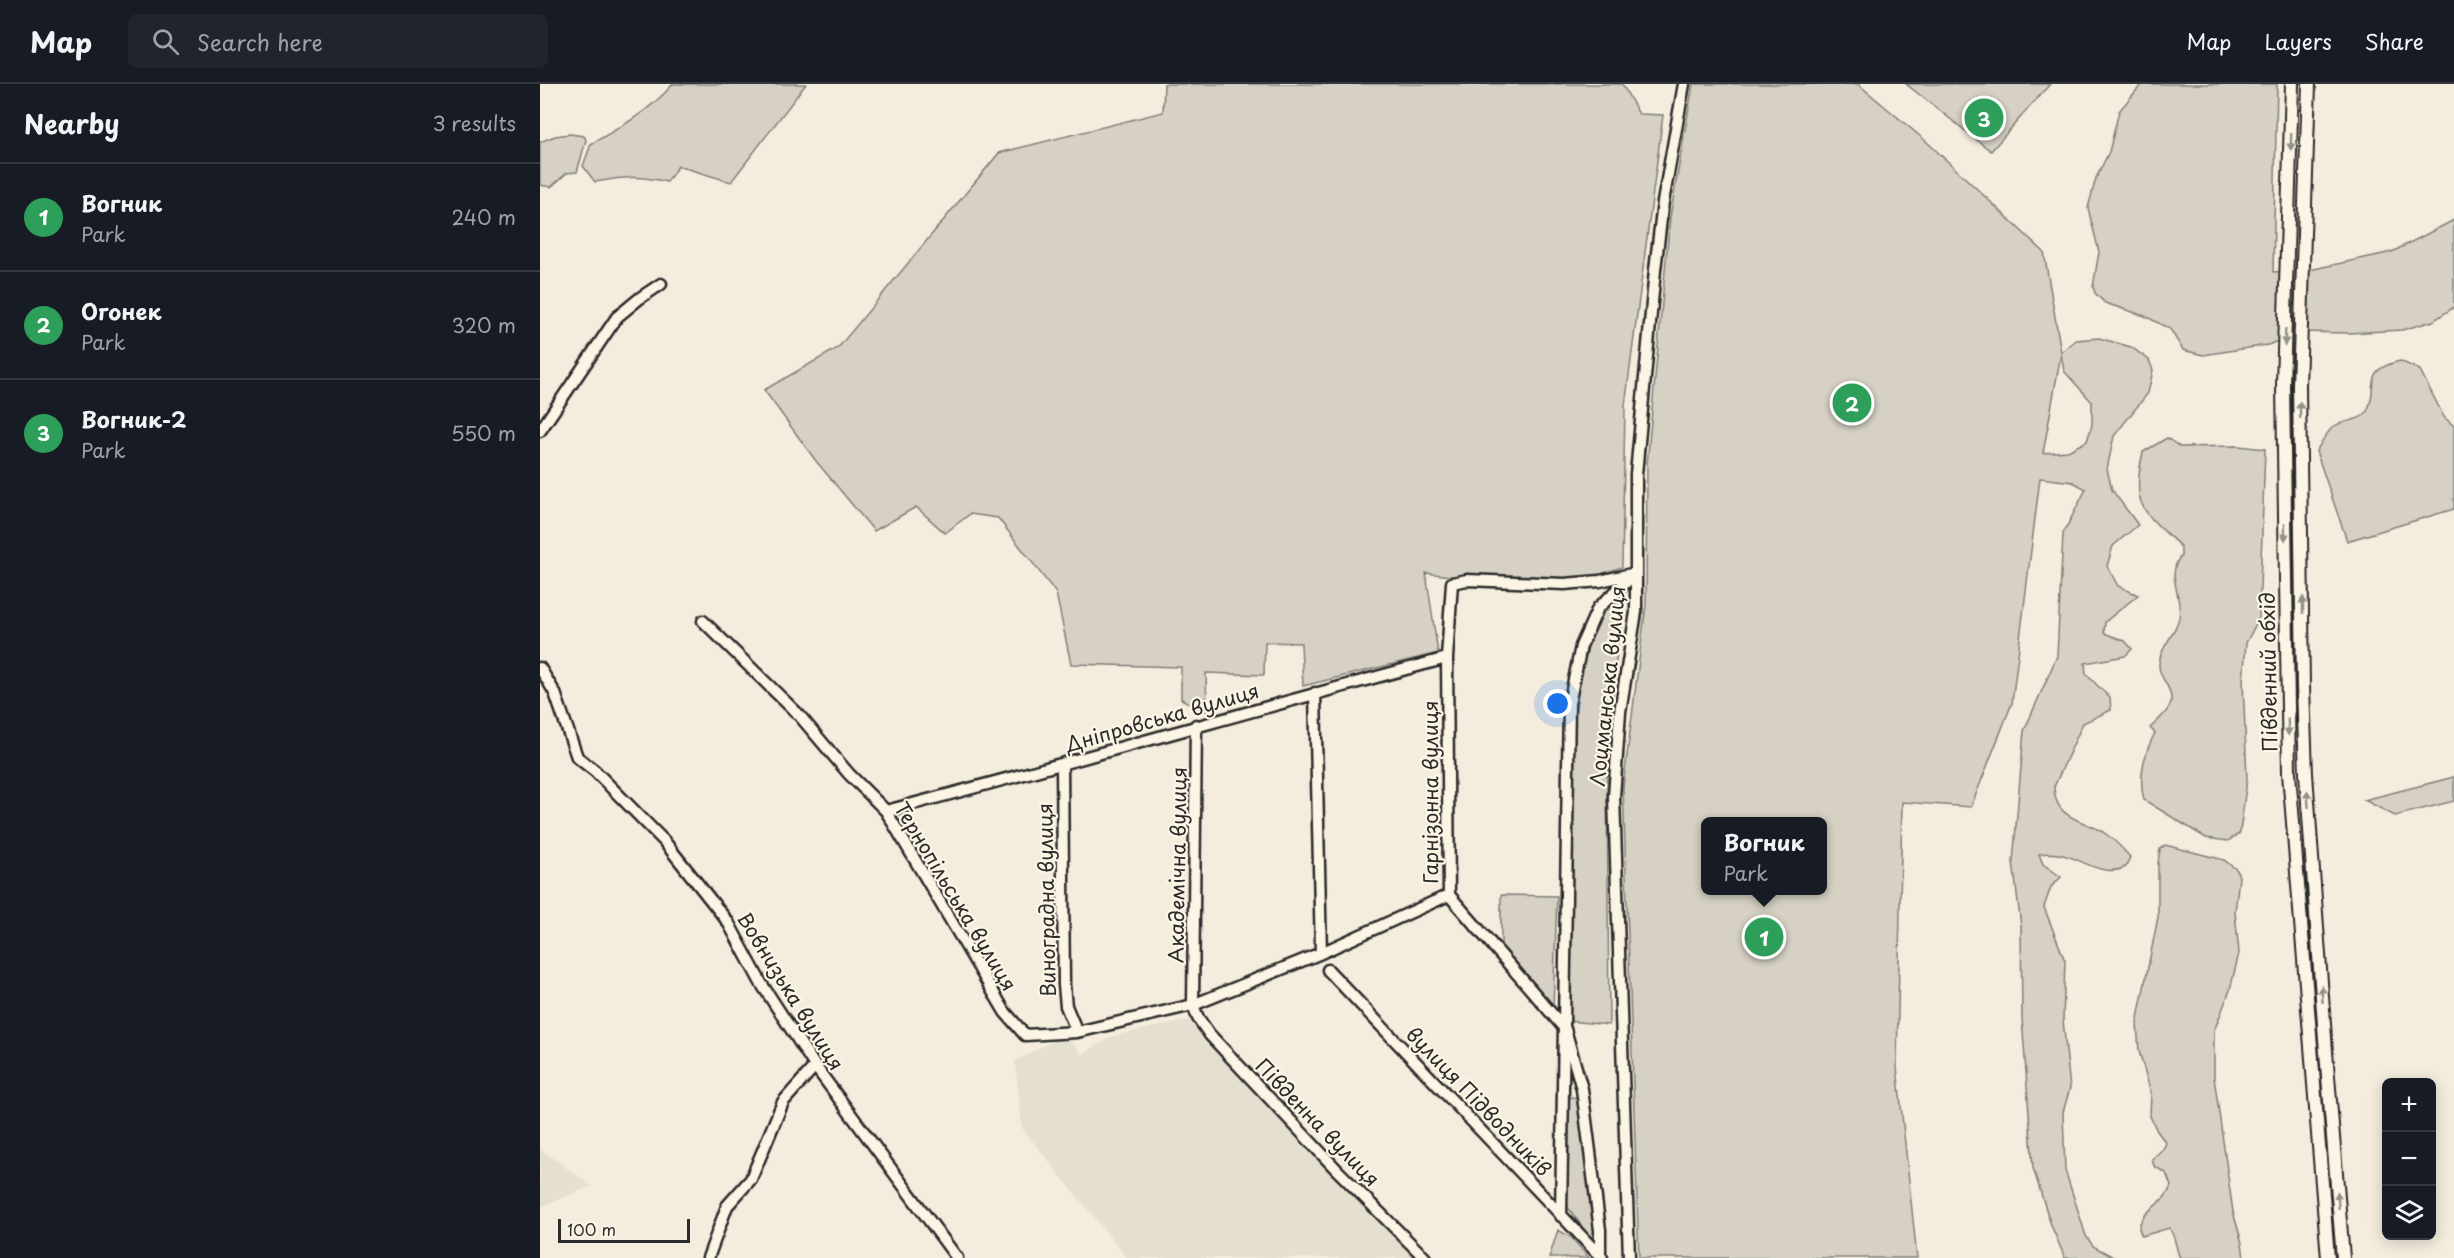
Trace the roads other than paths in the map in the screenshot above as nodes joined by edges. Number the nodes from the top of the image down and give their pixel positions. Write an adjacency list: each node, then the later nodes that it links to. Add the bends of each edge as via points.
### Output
1 (1684, 84): 6 (street, Лоцманська вулиця, via 1655,270 1636,474)
2 (2292, 84): 27 (main road, Південний обхід, one-way to 27, via 2283,385 2288,751)
3 (2309, 84): 28 (main road, Південний обхід, one-way to 3, via 2306,774 2303,686 2299,385)
4 (661, 285): 5 (street, via 617,317)
5 (540, 431)
6 (1636, 573): 8 (street, Гарнізонна вулиця, via 1564,584 1467,580 1452,583); 18 (street, via 1599,608 1581,646 1569,704); 26 (street, Лоцманська вулиця, via 1636,612 1620,712 1614,797)
7 (703, 621): 13 (street, Тернопільська вулиця, via 799,715)
8 (1447, 658): 10 (street, Дніпровська вулиця); 14 (street, Гарнізонна вулиця)
9 (540, 668): 20 (street, Вовнизька вулиця, via 555,693 577,757 664,841 728,922)
10 (1315, 693): 11 (street, Дніпровська вулиця); 15 (street)
11 (1196, 725): 12 (street, Дніпровська вулиця); 17 (street, Академічна вулиця)
12 (1062, 765): 13 (street, Дніпровська вулиця); 19 (street, Виноградна вулиця, via 1064,985 1066,1006)
13 (886, 811): 19 (street, Тернопільська вулиця, via 1005,1012 1025,1035)
14 (1449, 895): 15 (street); 18 (street, Гарнізонна вулиця)
15 (1321, 953): 17 (street)
16 (1328, 970): 21 (street, вулиця Підводників)
17 (1193, 1005): 19 (street); 25 (street, Південна вулиця, via 1210,1035)
18 (1565, 1029): 21 (street); 22 (street, via 1582,1089)
19 (1077, 1032)
20 (814, 1066): 23 (street, via 783,1101 752,1179 727,1206); 24 (street, Вовнизька вулиця)
21 (1561, 1216): 22 (street, вулиця Підводників)
22 (1601, 1257)
23 (708, 1258)
24 (957, 1258)
25 (1425, 1258)
26 (1629, 1258)
27 (2328, 1258)
28 (2343, 1258)

